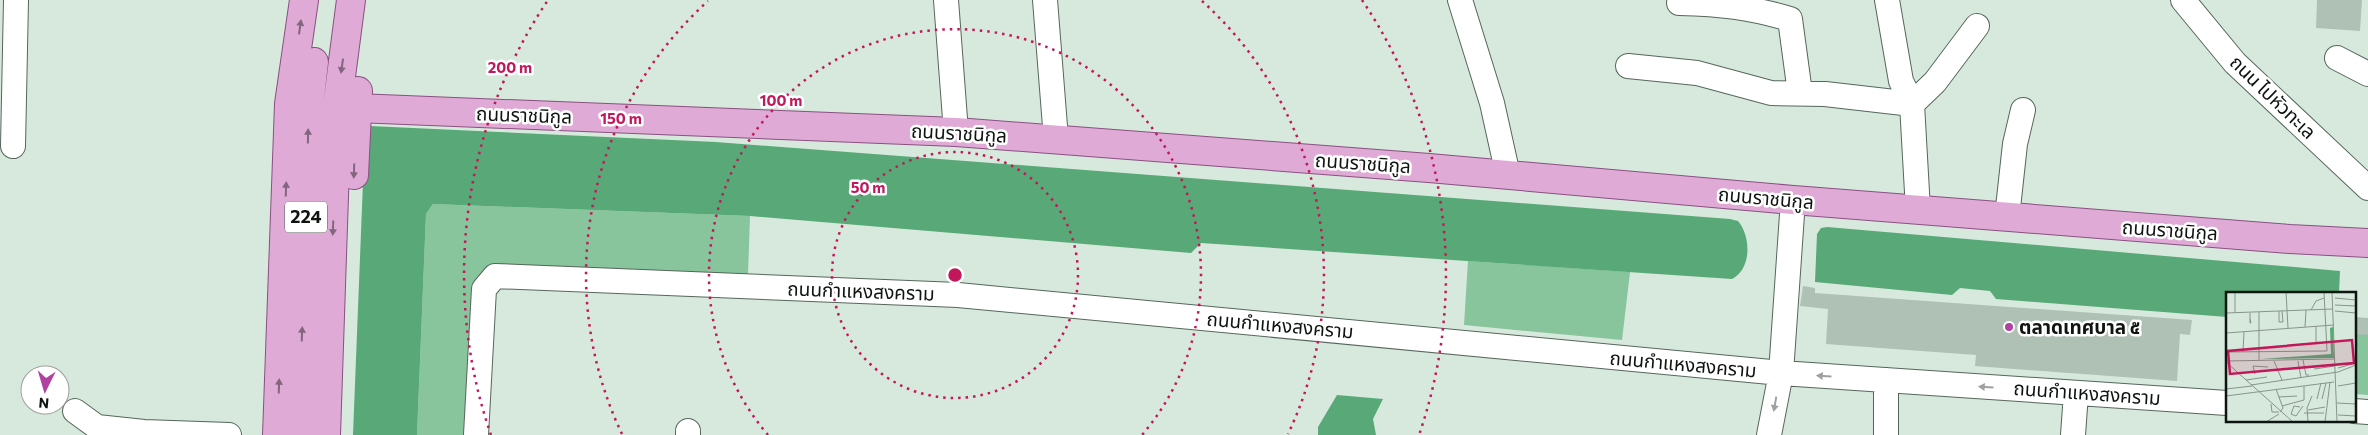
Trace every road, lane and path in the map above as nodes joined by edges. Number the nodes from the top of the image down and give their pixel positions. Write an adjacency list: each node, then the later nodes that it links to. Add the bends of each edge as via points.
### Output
1 (16, 0): 22 (street)
2 (304, 0): 35 (main road, one-way to 2, via 290,104)
3 (322, 0): 36 (main road, 224, one-way to 3, via 309,106)
4 (351, 0): 37 (main road, one-way to 37, via 337,107)
5 (368, 0): 18 (main road)
6 (946, 0): 20 (street)
7 (1045, 0): 21 (street)
8 (1460, 0): 23 (street, via 1492,103)
9 (1887, 0): 17 (street, via 1901,81)
10 (2183, 0): 24 (street, ถนน ไปหัวทะเล, via 2235,63)
11 (1679, 3): 16 (street, via 1727,4 1790,19)
12 (1977, 26): 17 (street, via 1935,82)
13 (2337, 58): 15 (street)
14 (1628, 66): 16 (street, via 1697,73 1771,93)
15 (2368, 74)
16 (1800, 93): 17 (street)
17 (1912, 104): 26 (street)
18 (356, 108): 20 (main road, ถนนราชนิกูล); 38 (main road, one-way to 38)
19 (2023, 110): 27 (street, via 2015,144)
20 (956, 132): 21 (main road, ถนนราชนิกูล)
21 (1056, 139): 23 (main road, ถนนราชนิกูล)
22 (13, 146)
23 (1508, 175): 25 (main road, ถนนราชนิกูล)
24 (2368, 188)
25 (1793, 200): 26 (main road, ถนนราชนิกูล); 29 (street)
26 (1918, 210): 27 (main road, ถนนราชนิกูล)
27 (2007, 217): 28 (main road, ถนนราชนิกูล)
28 (2368, 243)
29 (1781, 374): 30 (street, ถนนกำแหงสงคราม, one-way to 29); 39 (street, ถนนกำแหงสงคราม, via 958,295 495,276 484,289); 40 (street, one-way to 40)
30 (1886, 380): 31 (street, ถนนกำแหงสงคราม, one-way to 30); 41 (street)
31 (2076, 393): 32 (street, ถนนกำแหงสงคราม); 42 (street)
32 (2226, 403)
33 (75, 411): 34 (street, via 97,427)
34 (229, 435)
35 (277, 435)
36 (299, 435)
37 (326, 435)
38 (345, 435)
39 (476, 435)
40 (1770, 435)
41 (1886, 435)
42 (2072, 435)

